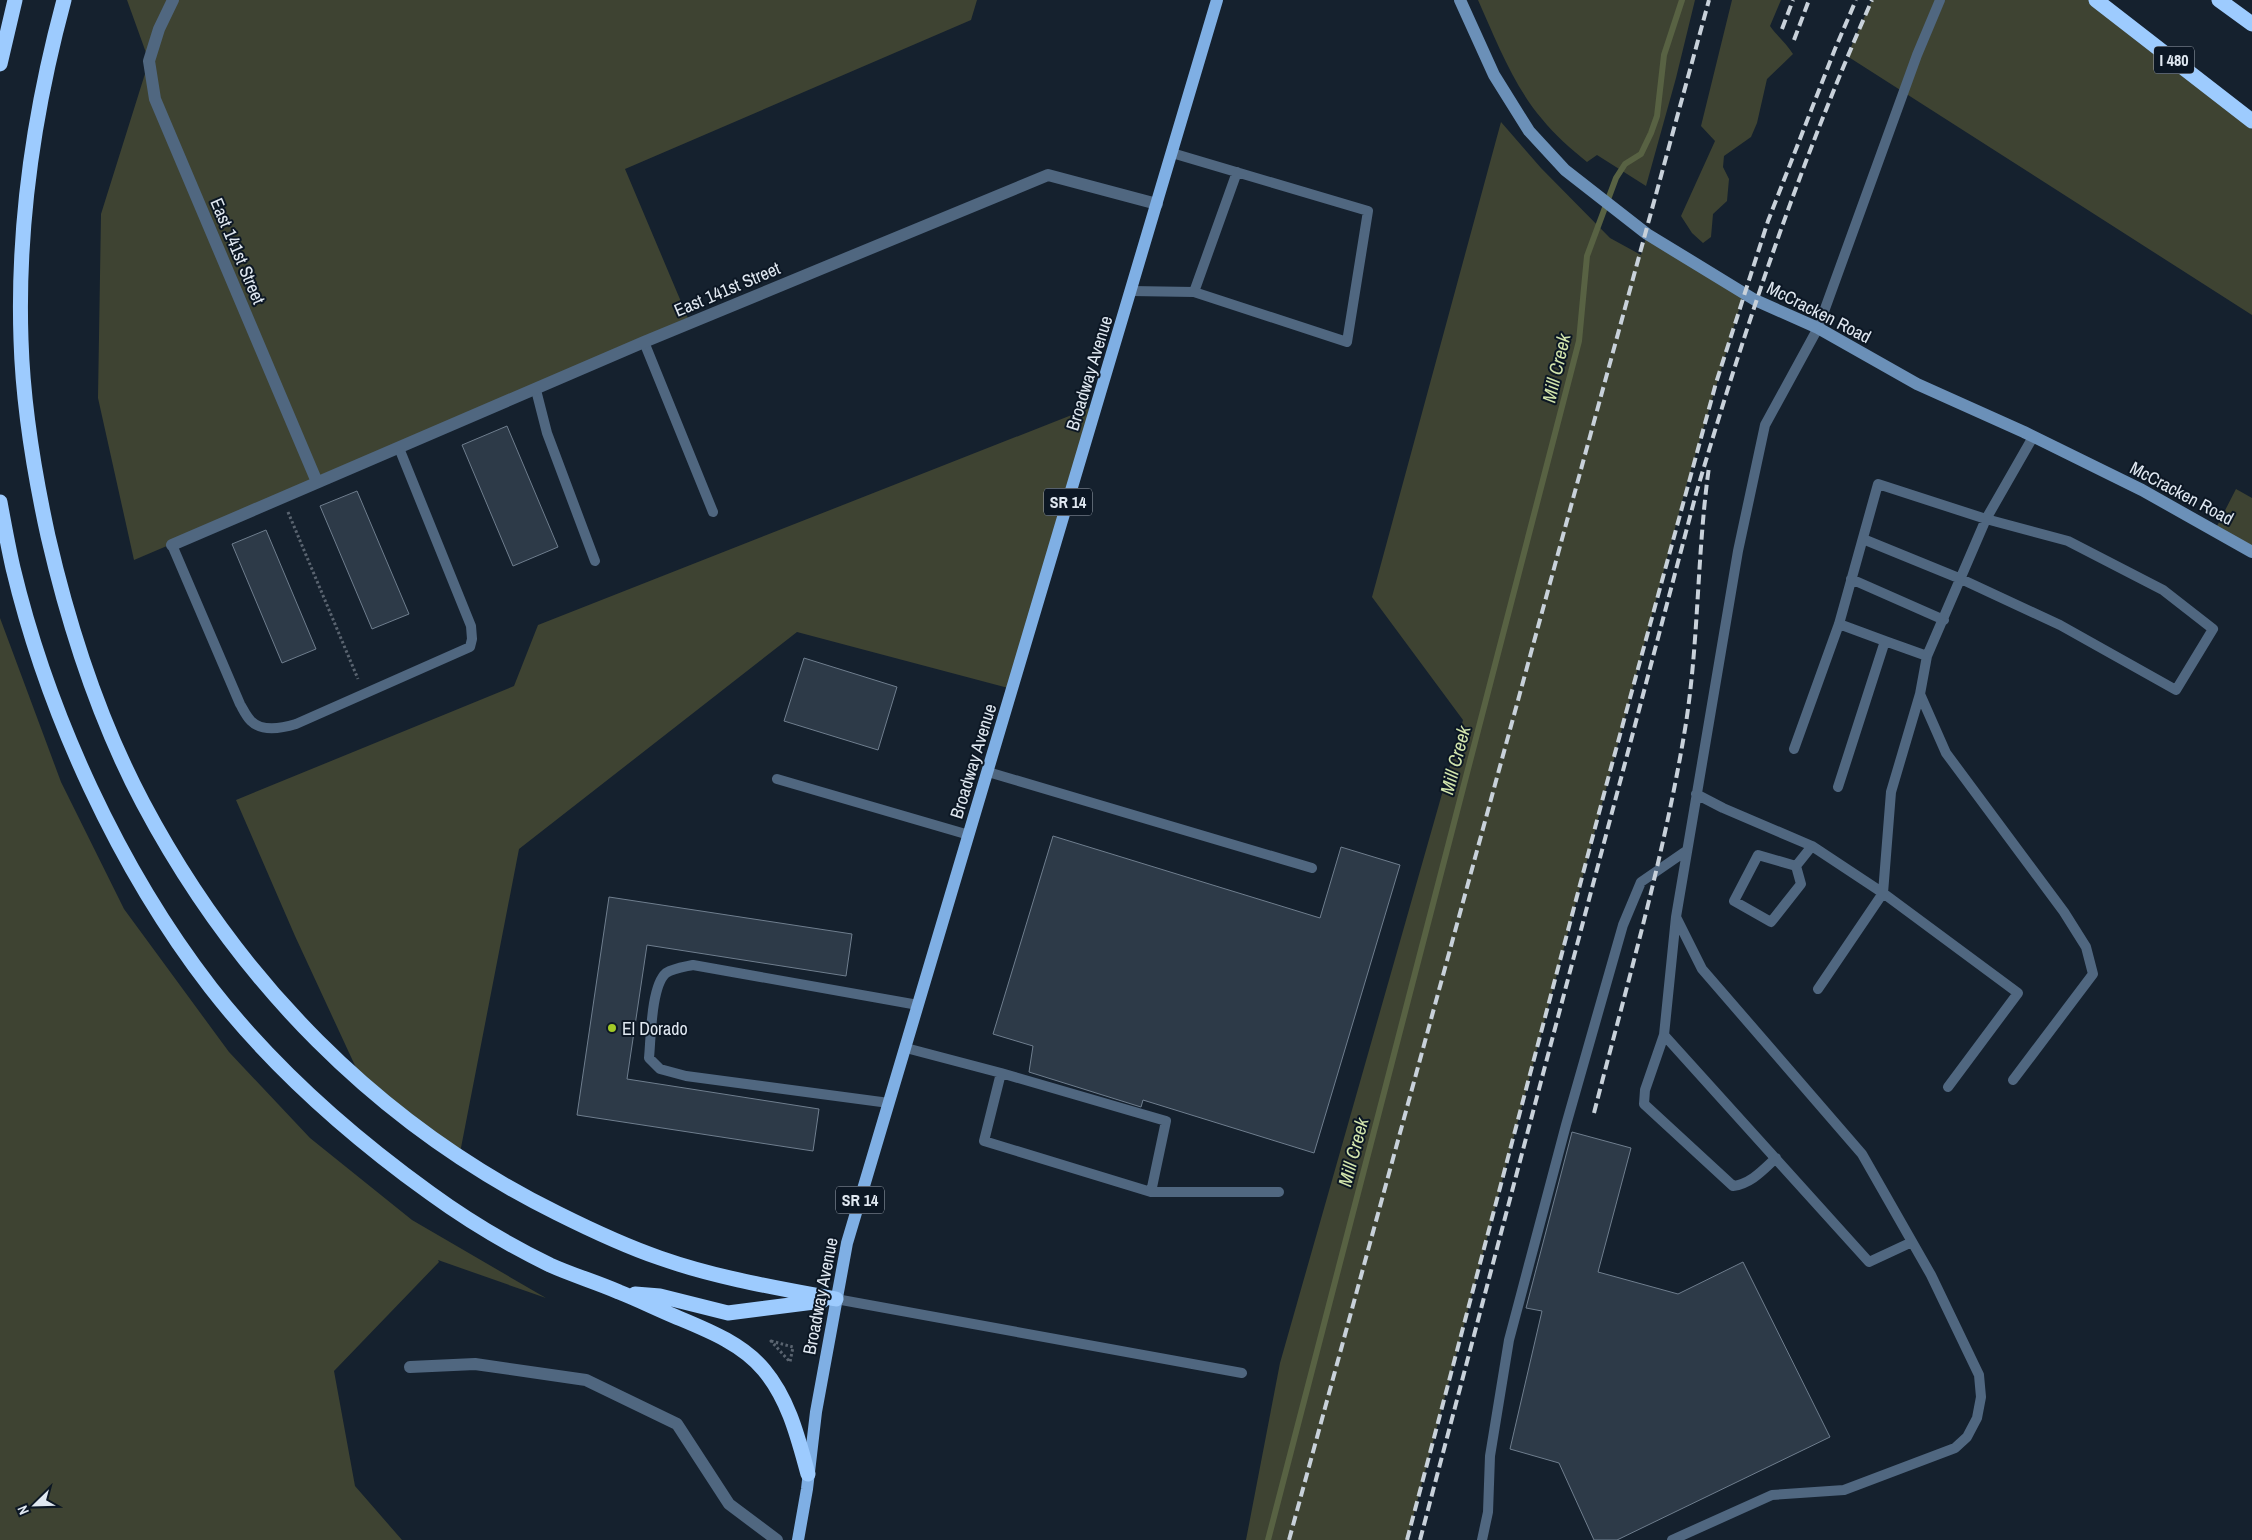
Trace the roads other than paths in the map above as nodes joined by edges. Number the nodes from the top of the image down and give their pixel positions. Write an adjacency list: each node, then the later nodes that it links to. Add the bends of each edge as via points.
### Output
1 (15, 0): 10 (highway)
2 (64, 0): 62 (highway, via 32,140 24,213 21,342 27,417 40,499 59,584 80,653 141,801 183,873 222,932 271,993 314,1038 414,1127 474,1168 577,1223 660,1258 745,1282)
3 (173, 0): 22 (street, East 141st Street, via 149,61 155,99)
4 (1217, 0): 12 (main road, Broadway Avenue / SR 14)
5 (1460, 0): 17 (street, McCracken Road, via 1510,102 1529,131 1579,182 1647,234 1755,300)
6 (1940, 0): 17 (lane)
7 (2096, 0): 11 (highway, I 480)
8 (2219, 0): 9 (highway)
9 (2252, 24)
10 (0, 64)
11 (2252, 121)
12 (1172, 153): 13 (lane); 14 (main road, Broadway Avenue / SR 14)
13 (1237, 172): 16 (lane); 16 (lane, via 1368,211 1347,342)
14 (1157, 204): 15 (main road, Broadway Avenue / SR 14); 18 (street, East 141st Street, via 1048,175)
15 (1131, 291): 16 (lane); 38 (main road, Broadway Avenue / SR 14)
16 (1194, 292)
17 (1818, 328): 20 (street, McCracken Road, via 1917,384); 41 (lane, via 1765,425 1738,551)
18 (644, 342): 19 (street, East 141st Street); 24 (lane)
19 (536, 390): 21 (street, East 141st Street); 29 (lane, via 547,433)
20 (2033, 437): 25 (lane); 28 (street, McCracken Road, via 2142,490)
21 (399, 448): 22 (street, East 141st Street); 27 (lane, via 470,626 472,639 470,647 364,694 282,728 251,722 240,704)
22 (317, 482): 27 (street, East 141st Street)
23 (0, 502): 61 (highway, via 13,568 36,649 71,743 138,880 212,990 303,1088 350,1131 431,1194 550,1265)
24 (713, 512)
25 (1986, 520): 26 (lane, via 1878,484); 30 (lane); 30 (lane, via 2068,541 2163,590 2213,629 2176,690 2060,625)
26 (1863, 539): 30 (lane); 31 (lane)
27 (172, 545)
28 (2252, 552)
29 (595, 561)
30 (1961, 579): 32 (lane)
31 (1851, 580): 32 (lane); 33 (lane)
32 (1944, 620): 35 (lane)
33 (1839, 624): 34 (lane); 37 (lane)
34 (1885, 641): 35 (lane); 40 (lane)
35 (1928, 656): 36 (lane)
36 (1920, 694): 47 (lane, via 1891,792); 54 (lane, via 1946,753 2064,912 2086,947 2093,974)
37 (1794, 749)
38 (988, 772): 42 (main road, Broadway Avenue / SR 14); 46 (lane)
39 (777, 779): 42 (lane)
40 (1838, 787)
41 (1696, 794): 43 (lane); 44 (lane)
42 (969, 835): 50 (main road, Broadway Avenue / SR 14)
43 (1812, 846): 45 (lane); 47 (lane)
44 (1686, 851): 48 (lane); 68 (lane, via 1642,882 1623,925 1509,1340 1490,1456 1488,1512)
45 (1796, 866): 45 (lane, via 1758,855 1734,901 1771,922 1801,884)
46 (1312, 868)
47 (1883, 893): 49 (lane); 55 (lane, via 2018,993)
48 (1676, 917): 51 (lane); 60 (lane, via 1702,969 1862,1154)
49 (1818, 989)
50 (918, 1005): 52 (main road, Broadway Avenue / SR 14); 56 (lane, via 693,965 665,974 657,988 649,1058 660,1069 686,1076)
51 (1664, 1034): 57 (lane); 57 (lane, via 1645,1090 1644,1104 1732,1186 1753,1178)
52 (906, 1048): 53 (lane); 56 (main road, Broadway Avenue / SR 14)
53 (1001, 1073): 58 (lane, via 1166,1121); 58 (lane, via 984,1141)
54 (2013, 1080)
55 (1948, 1087)
56 (889, 1102): 62 (main road, Broadway Avenue / SR 14, via 847,1243)
57 (1776, 1158): 60 (lane, via 1869,1262)
58 (1151, 1192): 59 (lane)
59 (1279, 1192)
60 (1912, 1242): 69 (lane, via 1979,1376 1982,1397 1977,1418 1966,1437 1955,1448 1844,1490 1772,1495)
61 (620, 1292): 62 (highway, via 660,1296 728,1313); 65 (highway, via 712,1332 739,1348 764,1369 782,1397 795,1428)
62 (836, 1299): 64 (lane); 65 (main road, Broadway Avenue / SR 14)
63 (410, 1367): 66 (street, via 475,1364 586,1380 677,1424 729,1504)
64 (1242, 1373)
65 (808, 1474): 67 (main road, Broadway Avenue / SR 14)
66 (777, 1540)
67 (798, 1540)
68 (1482, 1540)
69 (1672, 1540)

